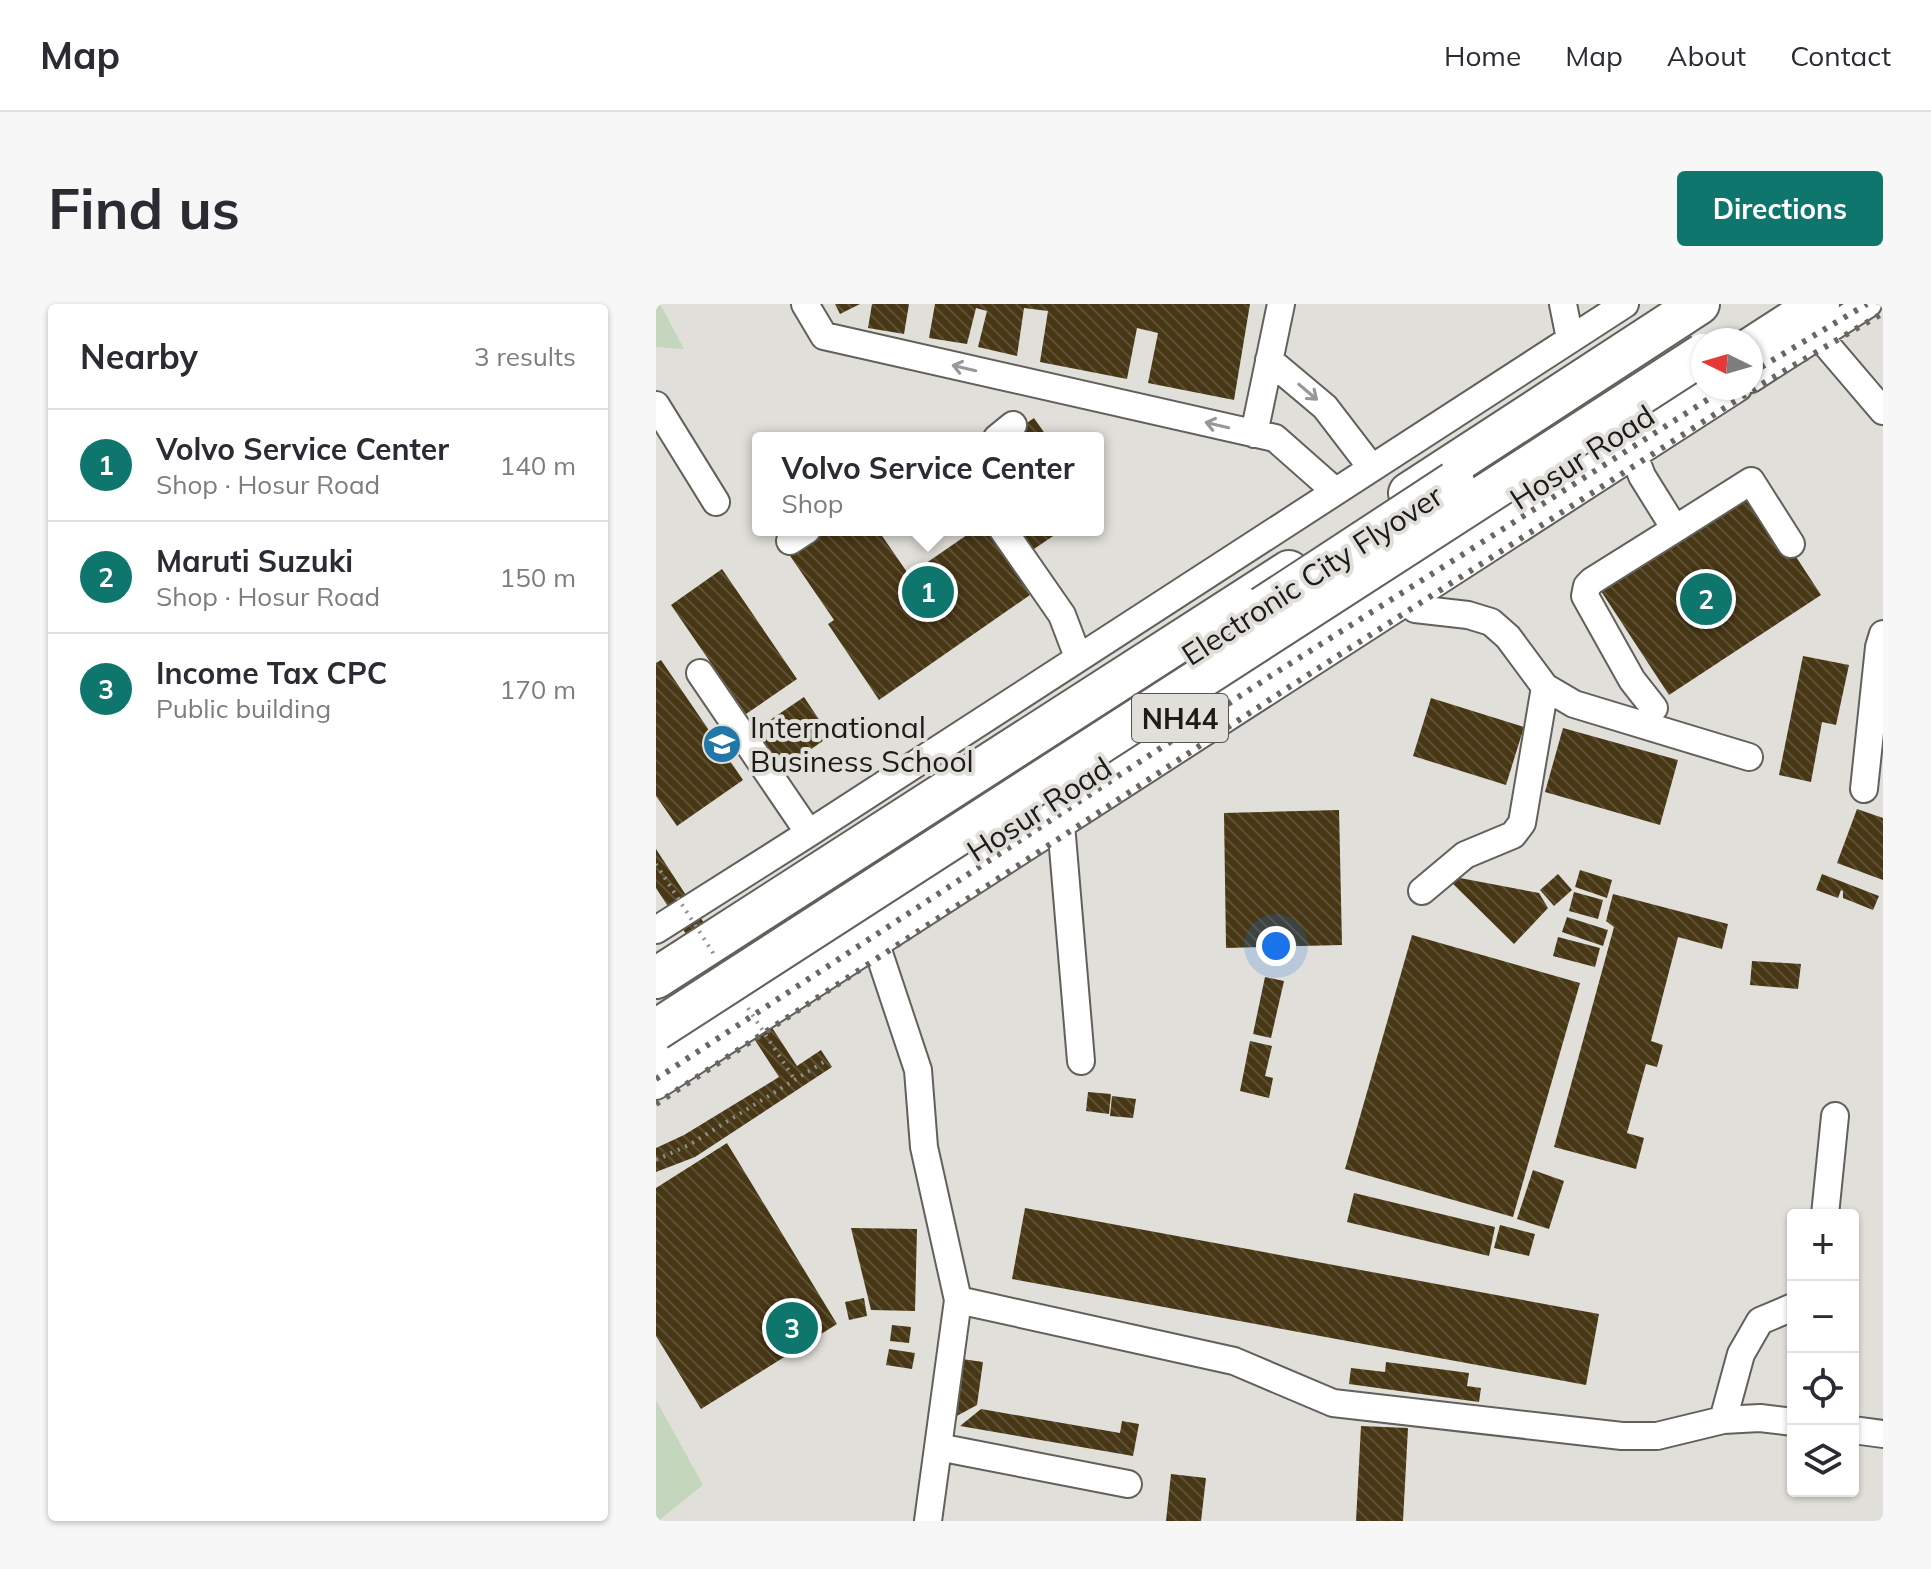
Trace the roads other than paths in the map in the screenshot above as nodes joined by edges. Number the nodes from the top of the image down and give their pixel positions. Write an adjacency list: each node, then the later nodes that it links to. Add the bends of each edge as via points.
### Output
1 (805, 304): 21 (street, one-way to 1, via 824,336)
2 (1281, 304): 14 (street)
3 (1563, 304): 12 (street)
4 (1625, 304): 9 (street)
5 (1699, 304): 42 (highway, NH44)
6 (1726, 304): 43 (highway, Electronic City Flyover, bridge)
7 (1780, 304): 11 (highway)
8 (1868, 304): 10 (street)
9 (1593, 313): 12 (street)
10 (1819, 320): 13 (highway); 16 (street); 20 (street)
11 (1743, 328)
12 (1570, 339): 23 (street)
13 (1763, 343)
14 (1269, 360): 21 (street); 23 (street, one-way to 23, via 1325,407)
15 (1691, 362): 44 (highway, Electronic City Flyover, bridge)
16 (1763, 369)
17 (1691, 387): 45 (highway, Hosur Road / NH44)
18 (1719, 400): 22 (street)
19 (656, 405): 25 (street)
20 (1883, 411)
21 (1254, 434): 24 (street, via 1275,438)
22 (1634, 455): 26 (street); 29 (street)
23 (1371, 467): 24 (street)
24 (1335, 491): 31 (street)
25 (716, 502)
26 (1675, 529): 28 (street, via 1751,481); 34 (street, via 1592,581 1585,596 1632,680)
27 (1007, 536): 31 (street, via 1062,615)
28 (1791, 544)
29 (1407, 601): 33 (street, via 1415,609 1491,622); 37 (street)
30 (1883, 634): 36 (street)
31 (1078, 657): 38 (street)
32 (700, 673): 38 (street)
33 (1545, 687): 35 (street, via 1574,704); 39 (street, via 1519,830 1465,855)
34 (1654, 708)
35 (1749, 757)
36 (1864, 789)
37 (1061, 824): 41 (street); 46 (street)
38 (809, 833): 40 (street)
39 (1422, 891)
40 (656, 930)
41 (876, 944): 47 (street); 50 (street, via 918,1070 924,1147)
42 (656, 978)
43 (656, 1001)
44 (656, 1030)
45 (656, 1056)
46 (1081, 1061)
47 (656, 1086)
48 (1835, 1116): 49 (street)
49 (1826, 1209)
50 (958, 1300): 52 (street, via 1234,1361 1333,1403 1622,1436 1657,1436); 56 (street)
51 (1787, 1310): 52 (street, via 1760,1321 1741,1354)
52 (1723, 1420): 53 (street)
53 (1787, 1421)
54 (1859, 1431): 55 (street)
55 (1883, 1434)
56 (938, 1447): 57 (street); 58 (street)
57 (1128, 1484)
58 (928, 1521)

